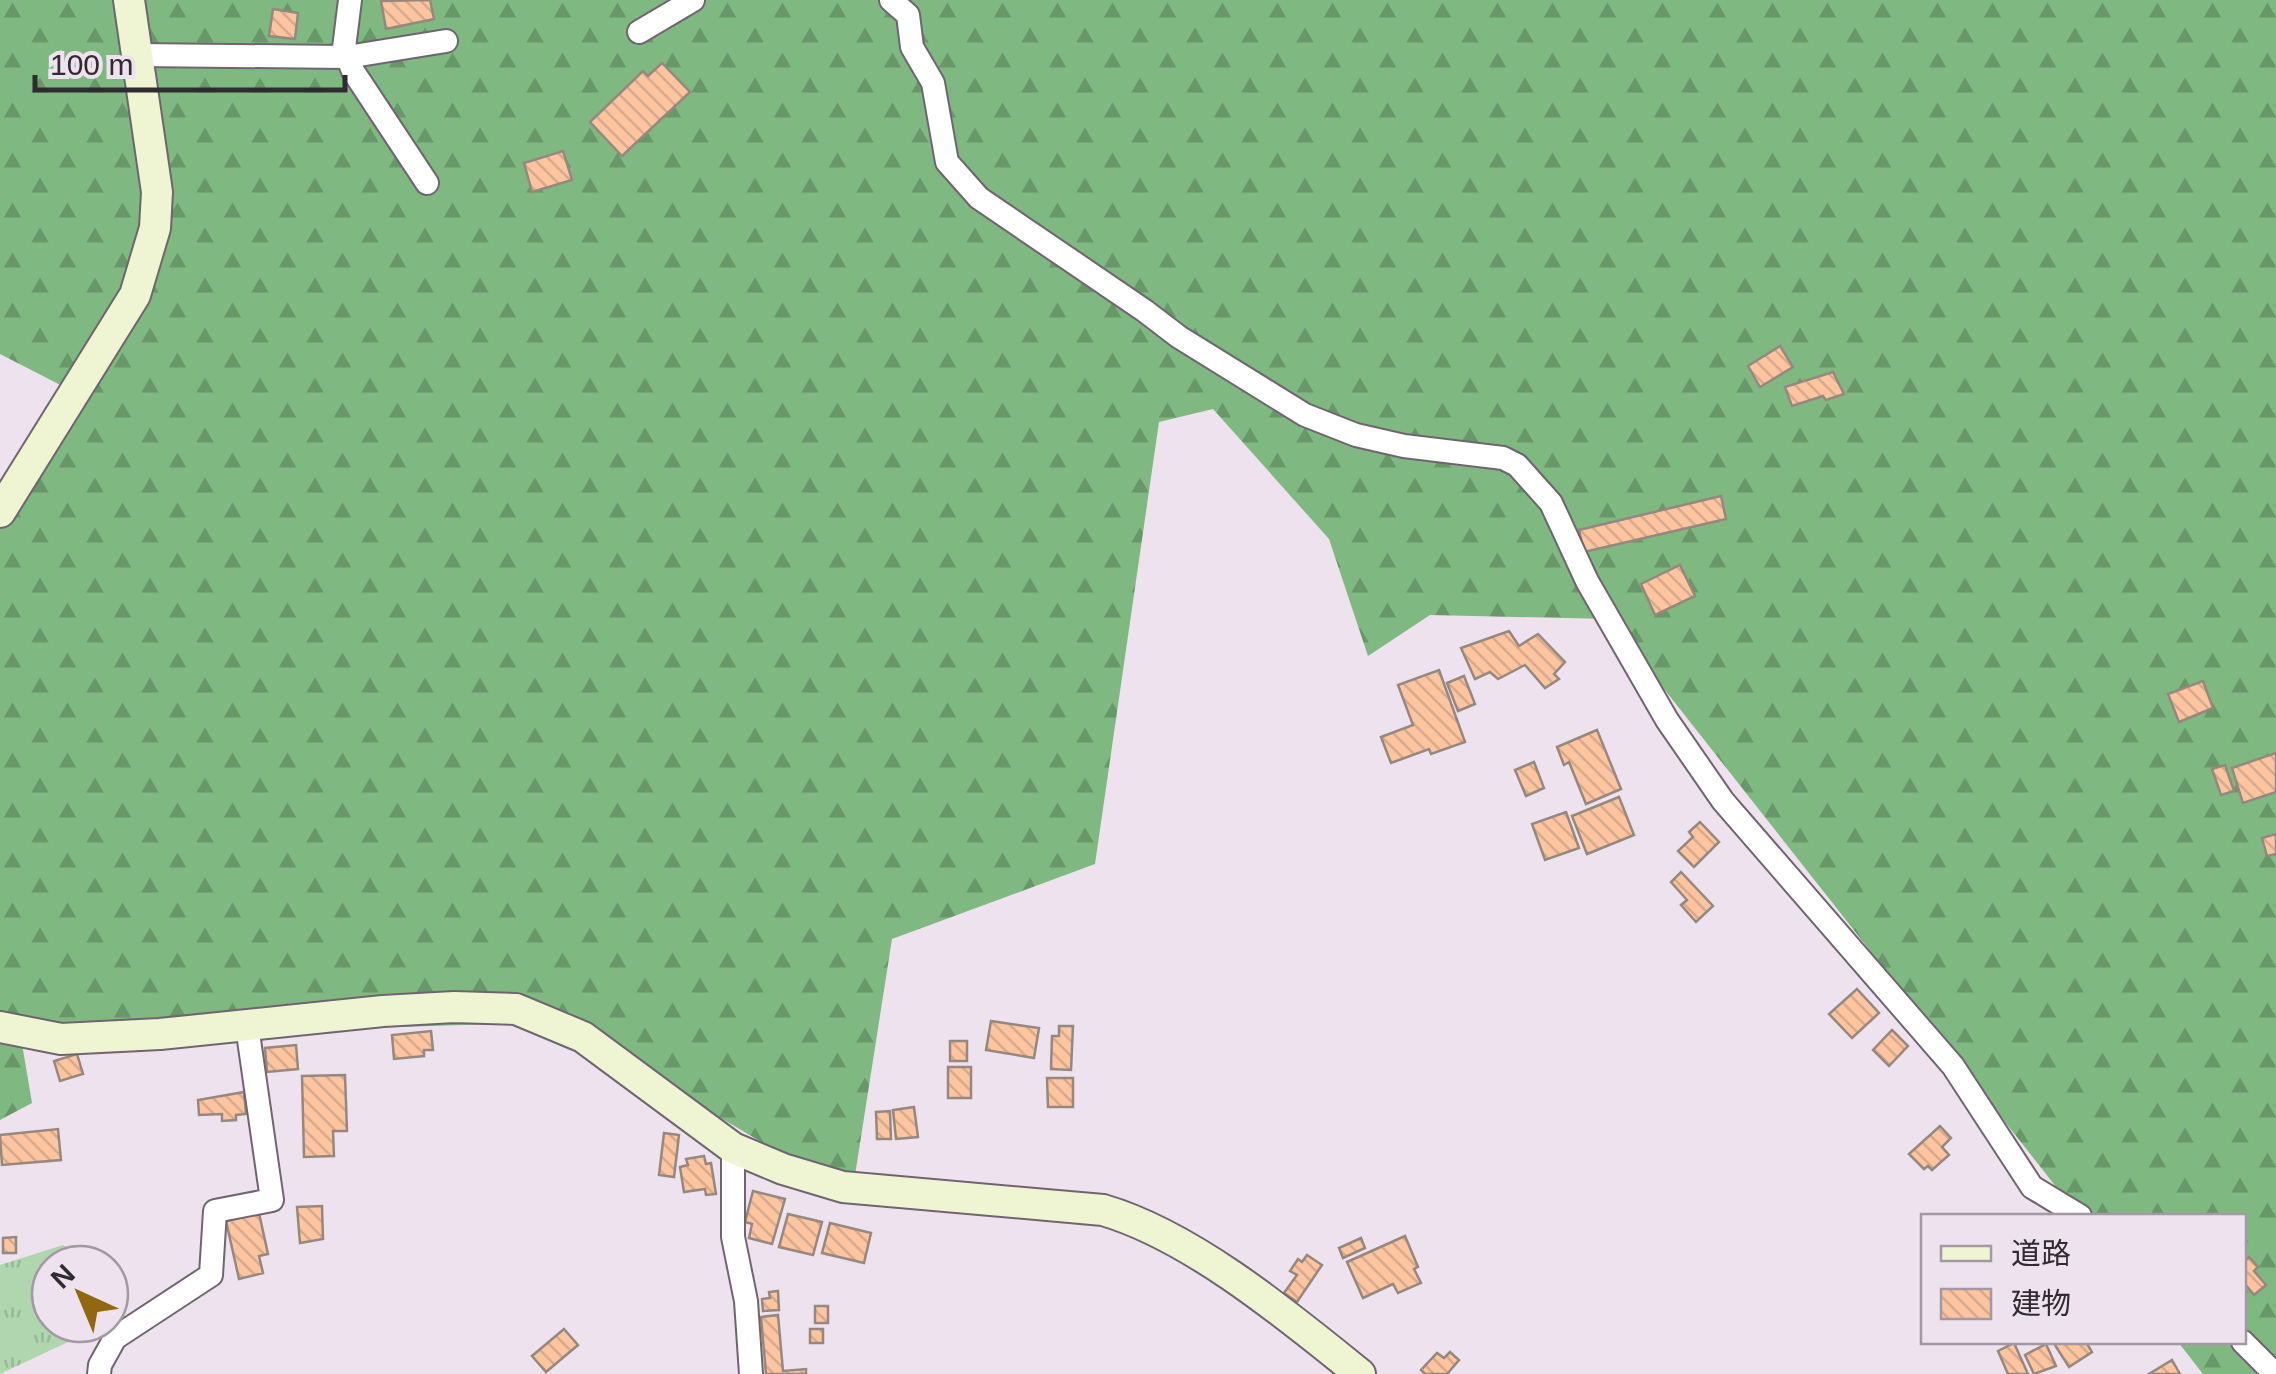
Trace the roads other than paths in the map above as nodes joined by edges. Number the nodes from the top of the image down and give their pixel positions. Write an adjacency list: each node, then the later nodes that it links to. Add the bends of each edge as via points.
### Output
1 (129, 0): 7 (street)
2 (350, 0): 8 (street)
3 (693, 0): 5 (street)
4 (891, 0): 14 (street, via 908,15 912,47 933,83 947,162 979,198 1178,338 1304,415 1356,435 1518,466 1552,503 1587,582 1658,706 1723,801 1953,1066 2032,1187)
5 (639, 32)
6 (446, 41): 8 (street)
7 (137, 55): 8 (street); 10 (street, via 157,192 146,266 135,295)
8 (347, 57): 9 (street)
9 (427, 183)
10 (0, 512)
11 (247, 1026): 12 (street, via 62,1038); 13 (street, via 383,1011 516,1010 583,1037); 16 (street, via 272,1200 215,1211 211,1275 115,1338)
12 (0, 1027)
13 (733, 1148): 17 (street, via 732,1237 746,1301); 18 (street, via 843,1187 1120,1215 1235,1280)
14 (2077, 1214)
15 (2245, 1344): 19 (street)
16 (100, 1374)
17 (751, 1374)
18 (1360, 1374)
19 (2275, 1374)

